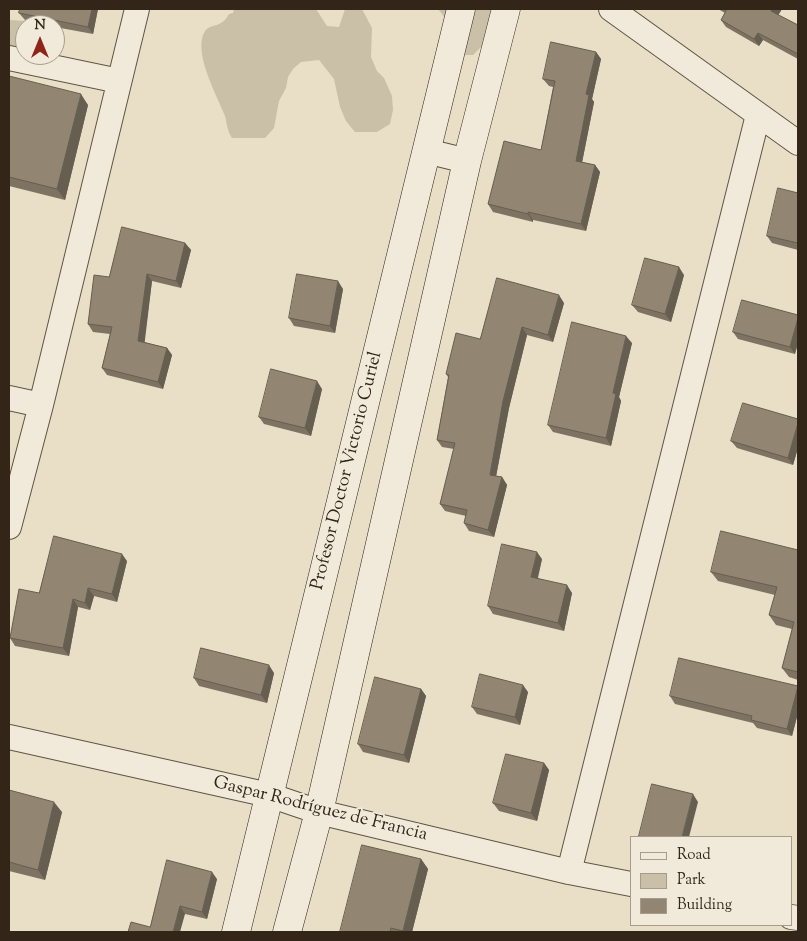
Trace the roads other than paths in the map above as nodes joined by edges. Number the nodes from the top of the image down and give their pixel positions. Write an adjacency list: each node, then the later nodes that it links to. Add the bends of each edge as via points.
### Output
1 (137, 9): 6 (street)
2 (460, 9): 9 (main road, Profesor Doctor Victorio Curiel)
3 (506, 9): 10 (main road)
4 (610, 9): 7 (street)
5 (9, 58): 6 (street)
6 (119, 81): 12 (street)
7 (758, 115): 8 (street); 17 (street)
8 (798, 142)
9 (426, 151): 10 (street); 15 (main road, Profesor Doctor Victorio Curiel)
10 (467, 161): 16 (main road)
11 (9, 398): 12 (street)
12 (41, 405): 13 (street)
13 (9, 527)
14 (9, 737): 15 (street, Gaspar Rodríguez de Francia)
15 (269, 795): 16 (street, Gaspar Rodríguez de Francia); 19 (main road, Profesor Doctor Victorio Curiel)
16 (319, 812): 17 (street, Gaspar Rodríguez de Francia); 20 (main road)
17 (569, 872): 18 (street, Gaspar Rodríguez de Francia)
18 (630, 884)
19 (236, 932)
20 (287, 932)

